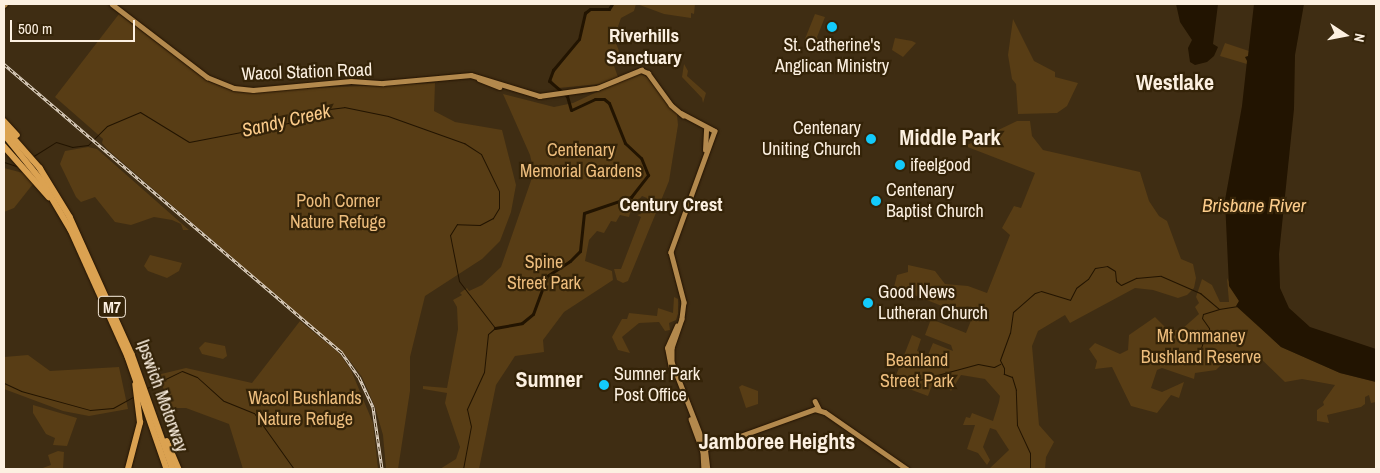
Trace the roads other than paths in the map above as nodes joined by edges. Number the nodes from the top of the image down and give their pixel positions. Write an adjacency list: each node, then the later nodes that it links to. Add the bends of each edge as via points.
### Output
1 (112, 4): 4 (main road, Wacol Station Road, via 207,77 234,88 253,90 478,76 540,96 597,88 644,71 681,113)
2 (4, 121): 9 (highway)
3 (4, 127): 9 (highway, Ipswich Motorway / M7)
4 (705, 127): 5 (main road, Wacol Station Road); 8 (main road, via 709,134)
5 (713, 130): 8 (main road); 10 (main road, via 672,248 684,302 672,351)
6 (4, 134): 9 (highway, Ipswich Motorway / M7)
7 (4, 146): 9 (highway)
8 (705, 151): 10 (main road, via 669,250 681,302 680,317 667,348)
9 (29, 160): 11 (highway, Ipswich Motorway / M7, via 50,198 55,200); 11 (highway, Ipswich Motorway / M7, via 48,179 80,238)
10 (676, 376): 16 (main road)
11 (140, 386): 12 (highway); 12 (highway, Ipswich Motorway / M7)
12 (145, 404): 15 (highway, Ipswich Motorway / M7); 17 (highway); 18 (highway, Ipswich Motorway / M7)
13 (819, 409): 14 (main road); 14 (main road, via 813,403); 23 (main road)
14 (805, 410): 16 (main road)
15 (159, 426): 19 (highway, Ipswich Motorway / M7); 20 (highway)
16 (704, 450): 21 (main road); 22 (main road, via 813,411 828,417)
17 (128, 469)
18 (168, 469)
19 (173, 469)
20 (179, 469)
21 (706, 469)
22 (901, 469)
23 (907, 469)

